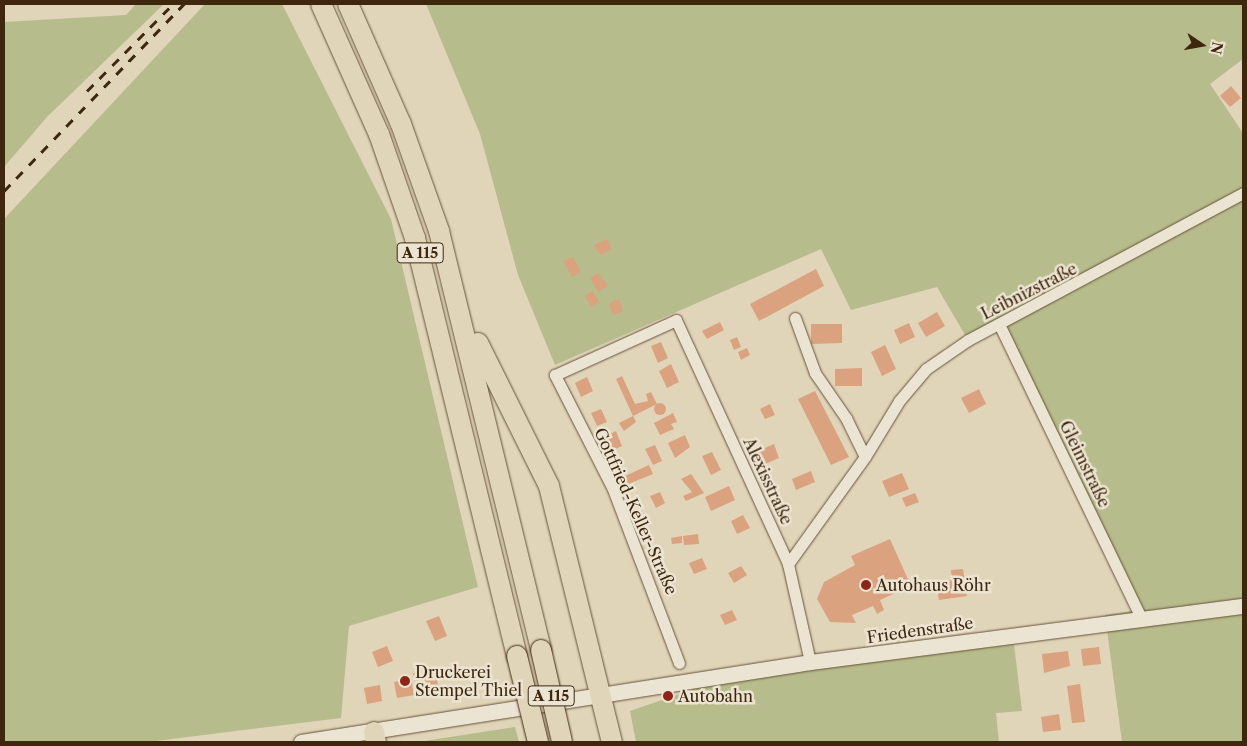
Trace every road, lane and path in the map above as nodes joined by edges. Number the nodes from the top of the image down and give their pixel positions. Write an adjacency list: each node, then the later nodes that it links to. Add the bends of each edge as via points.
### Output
1 (321, 4): 17 (highway, A 115, bridge, via 379,134 415,238)
2 (348, 4): 4 (highway, A 115, via 411,149)
3 (1243, 193): 6 (street, Leibnizstraße)
4 (458, 298): 14 (highway, via 506,406 542,466); 18 (highway, A 115, bridge)
5 (795, 318): 8 (street, via 815,373 846,418)
6 (999, 324): 8 (street, Leibnizstraße, via 926,369 899,401); 11 (street, Gleimstraße)
7 (555, 375): 9 (street, Alexisstraße, via 676,320); 13 (street, Gottfried-Keller-Straße, via 612,488)
8 (865, 457): 9 (street, Leibnizstraße)
9 (788, 564): 12 (street, Alexisstraße)
10 (1243, 606): 11 (main road, Friedenstraße)
11 (1141, 618): 12 (main road, Friedenstraße)
12 (810, 662): 14 (main road, Friedenstraße)
13 (679, 663)
14 (602, 695): 15 (main road, Friedenstraße); 19 (highway)
15 (375, 737): 16 (main road, Friedenstraße)
16 (301, 742)
17 (538, 742)
18 (562, 742)
19 (612, 742)

